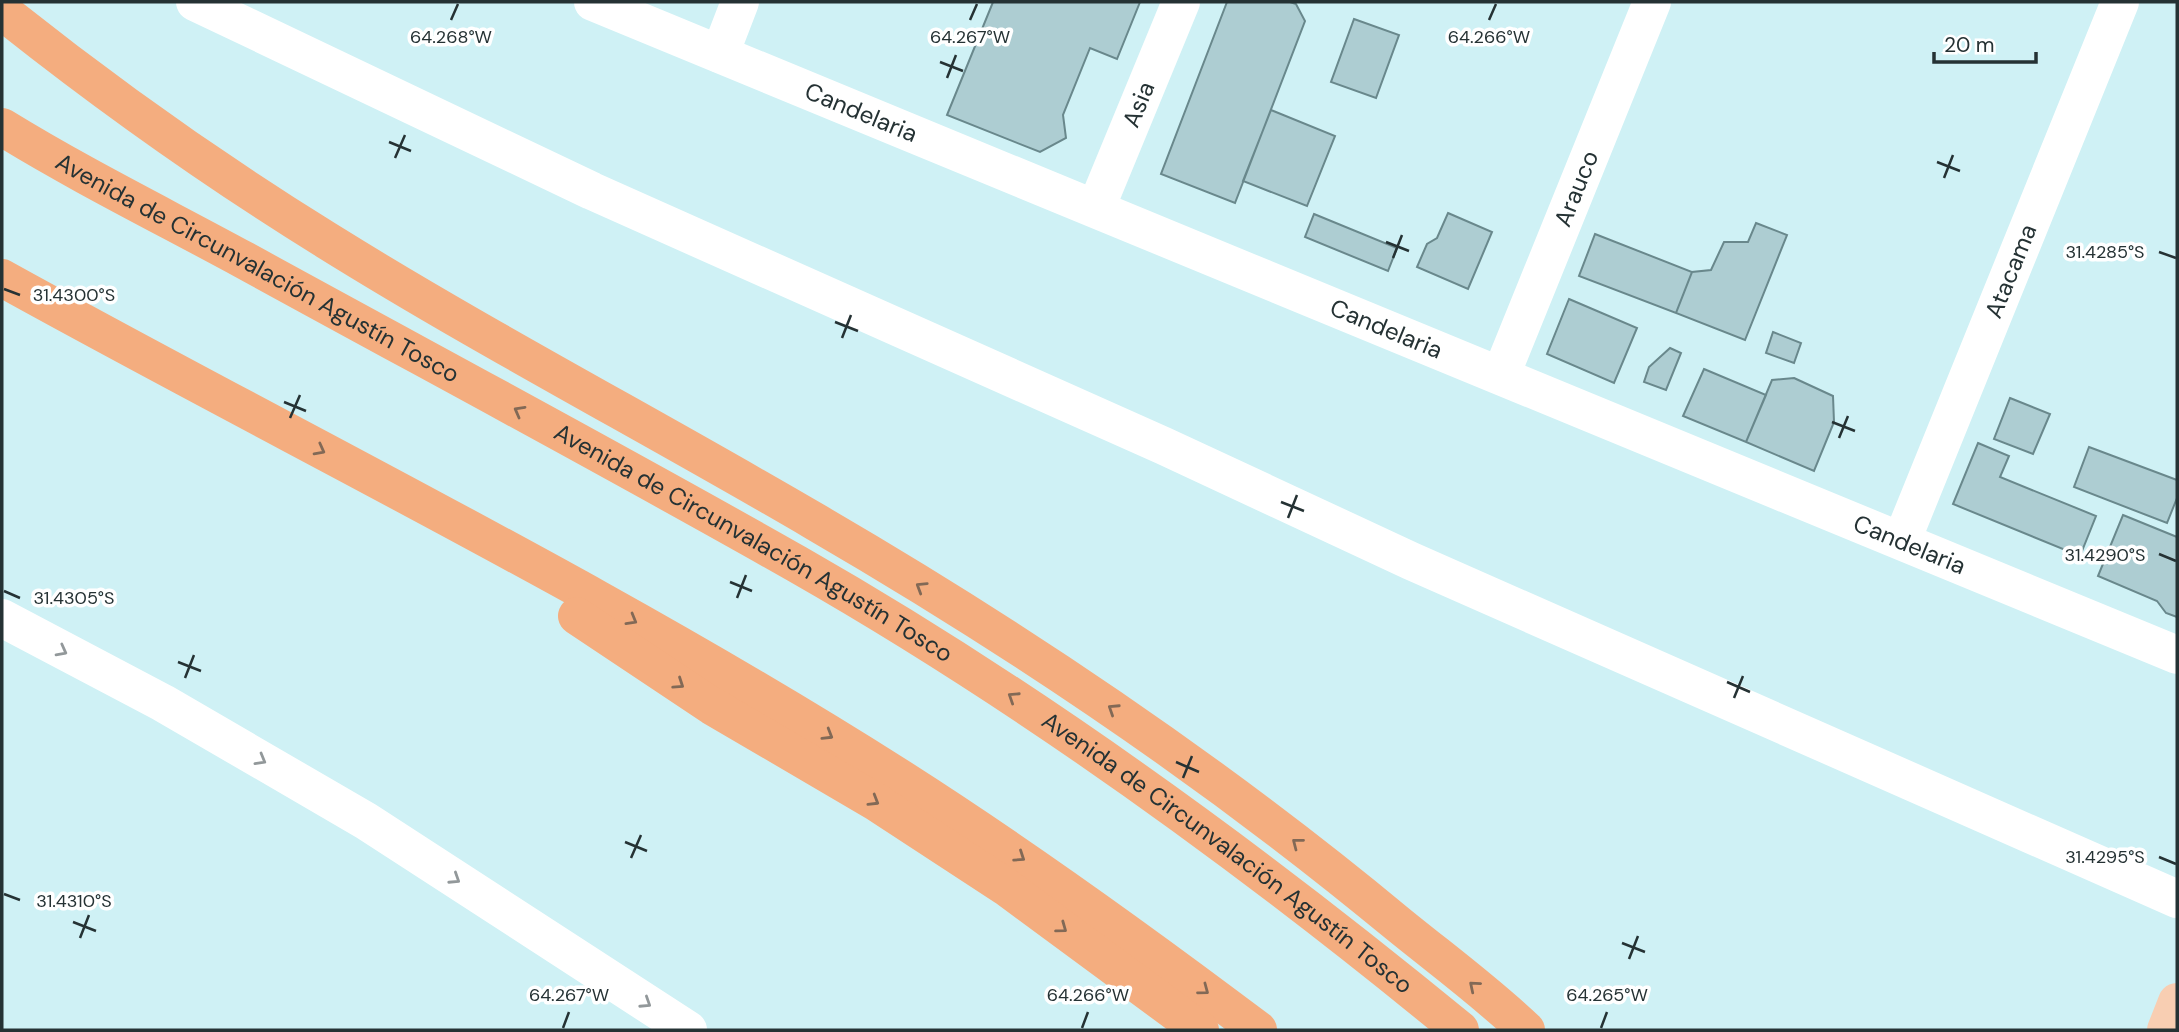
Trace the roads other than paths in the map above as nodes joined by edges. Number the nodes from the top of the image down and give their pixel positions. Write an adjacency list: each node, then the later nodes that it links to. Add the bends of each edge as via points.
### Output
1 (195, 2): 19 (street, via 592,191 1411,561)
2 (593, 2): 8 (street, Candelaria)
3 (740, 2): 8 (street)
4 (1181, 2): 10 (street, Asia)
5 (1652, 2): 13 (street, Arauco)
6 (2120, 2): 16 (street, Atacama)
7 (2, 12): 25 (highway, one-way to 7, via 1347,881 1126,717 820,524 328,241 181,146)
8 (720, 54): 10 (street, Candelaria)
9 (2, 127): 24 (highway, Avenida de Circunvalación Agustín Tosco, one-way to 9, via 1326,920 1204,829 970,669 800,566)
10 (1096, 208): 13 (street, Candelaria)
11 (2, 278): 14 (highway)
12 (2, 307): 14 (highway)
13 (1501, 375): 16 (street, Candelaria)
14 (271, 425): 15 (highway, one-way to 15)
15 (378, 481): 22 (highway, one-way to 22, via 712,706 876,802 1006,887); 23 (highway, one-way to 23, via 727,674 895,775 1133,936)
16 (1902, 540): 18 (street, Candelaria)
17 (2, 618): 21 (street, one-way to 21, via 163,703 366,821)
18 (2177, 655)
19 (2177, 899)
20 (2177, 1002): 26 (main road)
21 (688, 1030)
22 (1200, 1030)
23 (1258, 1030)
24 (1460, 1030)
25 (1526, 1030)
26 (2166, 1030)

